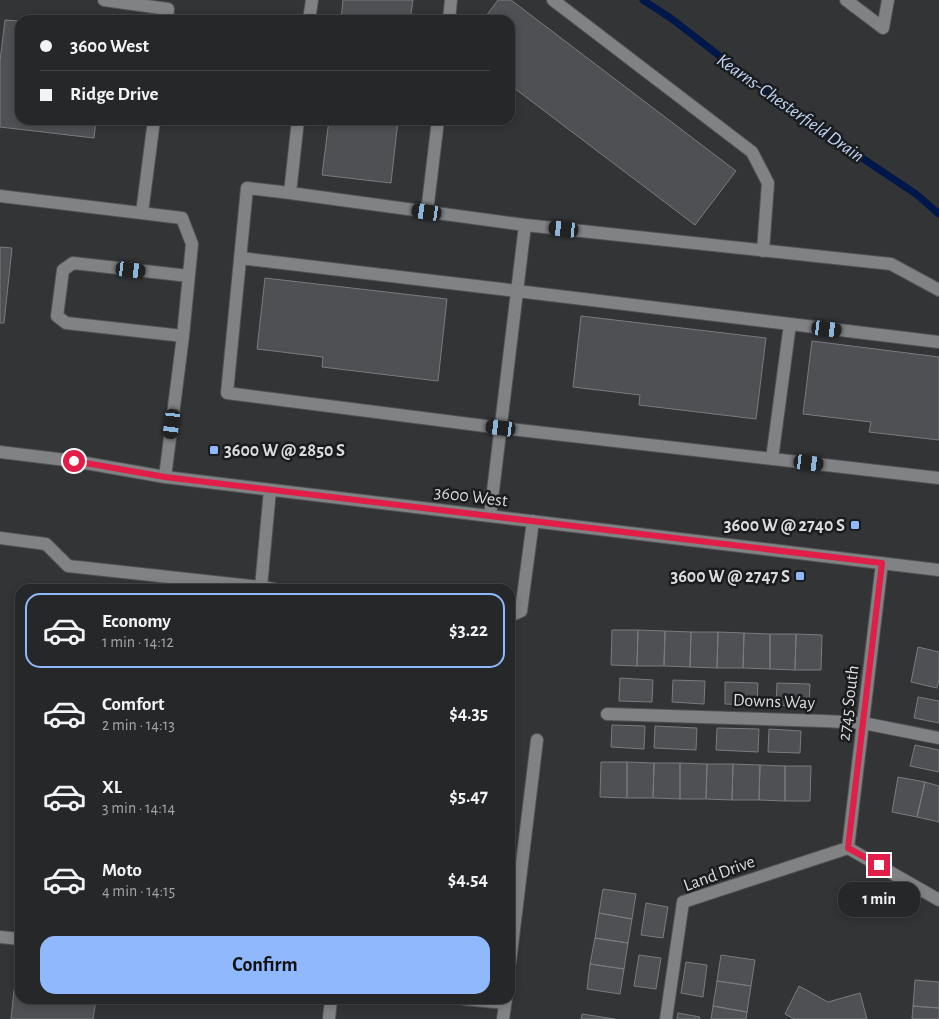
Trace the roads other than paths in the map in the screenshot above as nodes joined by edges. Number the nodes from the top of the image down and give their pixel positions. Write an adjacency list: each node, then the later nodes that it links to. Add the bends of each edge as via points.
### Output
1 (104, 0): 7 (street, via 168,9)
2 (312, 0): 8 (street)
3 (451, 0): 9 (street)
4 (553, 0): 18 (street, via 752,152 768,183)
5 (846, 0): 6 (street, via 883,28)
6 (888, 0)
7 (167, 15)
8 (310, 15)
9 (450, 15)
10 (153, 125): 16 (street)
11 (297, 125): 13 (street)
12 (437, 125): 15 (street)
13 (290, 193): 15 (street); 19 (street, via 247,188)
14 (0, 196): 16 (street)
15 (427, 212): 17 (street)
16 (142, 213): 20 (street, via 182,218 192,244)
17 (525, 225): 18 (street); 22 (street)
18 (763, 251): 21 (street, via 891,264)
19 (240, 258): 22 (street); 26 (street, via 227,393)
20 (189, 276): 24 (street); 24 (street, via 74,263 63,270 57,316 66,323)
21 (939, 290)
22 (517, 291): 23 (street); 26 (street)
23 (790, 324): 25 (street); 28 (street)
24 (182, 336): 29 (street)
25 (939, 342)
26 (501, 428): 28 (street); 32 (street)
27 (0, 452): 29 (street, 3600 West)
28 (772, 459): 30 (street)
29 (165, 477): 31 (street, 3600 West)
30 (939, 478)
31 (270, 490): 32 (street, 3600 West); 38 (street)
32 (490, 516): 33 (street, 3600 West)
33 (533, 521): 35 (street, 3600 West); 39 (street, via 521,611)
34 (0, 538): 37 (street, via 46,544 68,566)
35 (882, 563): 36 (street, 3600 West); 41 (street, 2745 South)
36 (939, 570)
37 (229, 584)
38 (265, 584)
39 (515, 614)
40 (607, 714): 41 (street, Downs Way)
41 (863, 724): 42 (street, Downs Way); 44 (street, 2745 South)
42 (939, 738)
43 (537, 740): 46 (street)
44 (848, 848): 45 (street); 53 (street, Land Drive, via 683,902)
45 (939, 900)
46 (515, 921)
47 (0, 937): 48 (street)
48 (15, 938)
49 (330, 1004): 51 (street)
50 (505, 1004): 52 (street)
51 (329, 1019)
52 (503, 1019)
53 (666, 1019)

